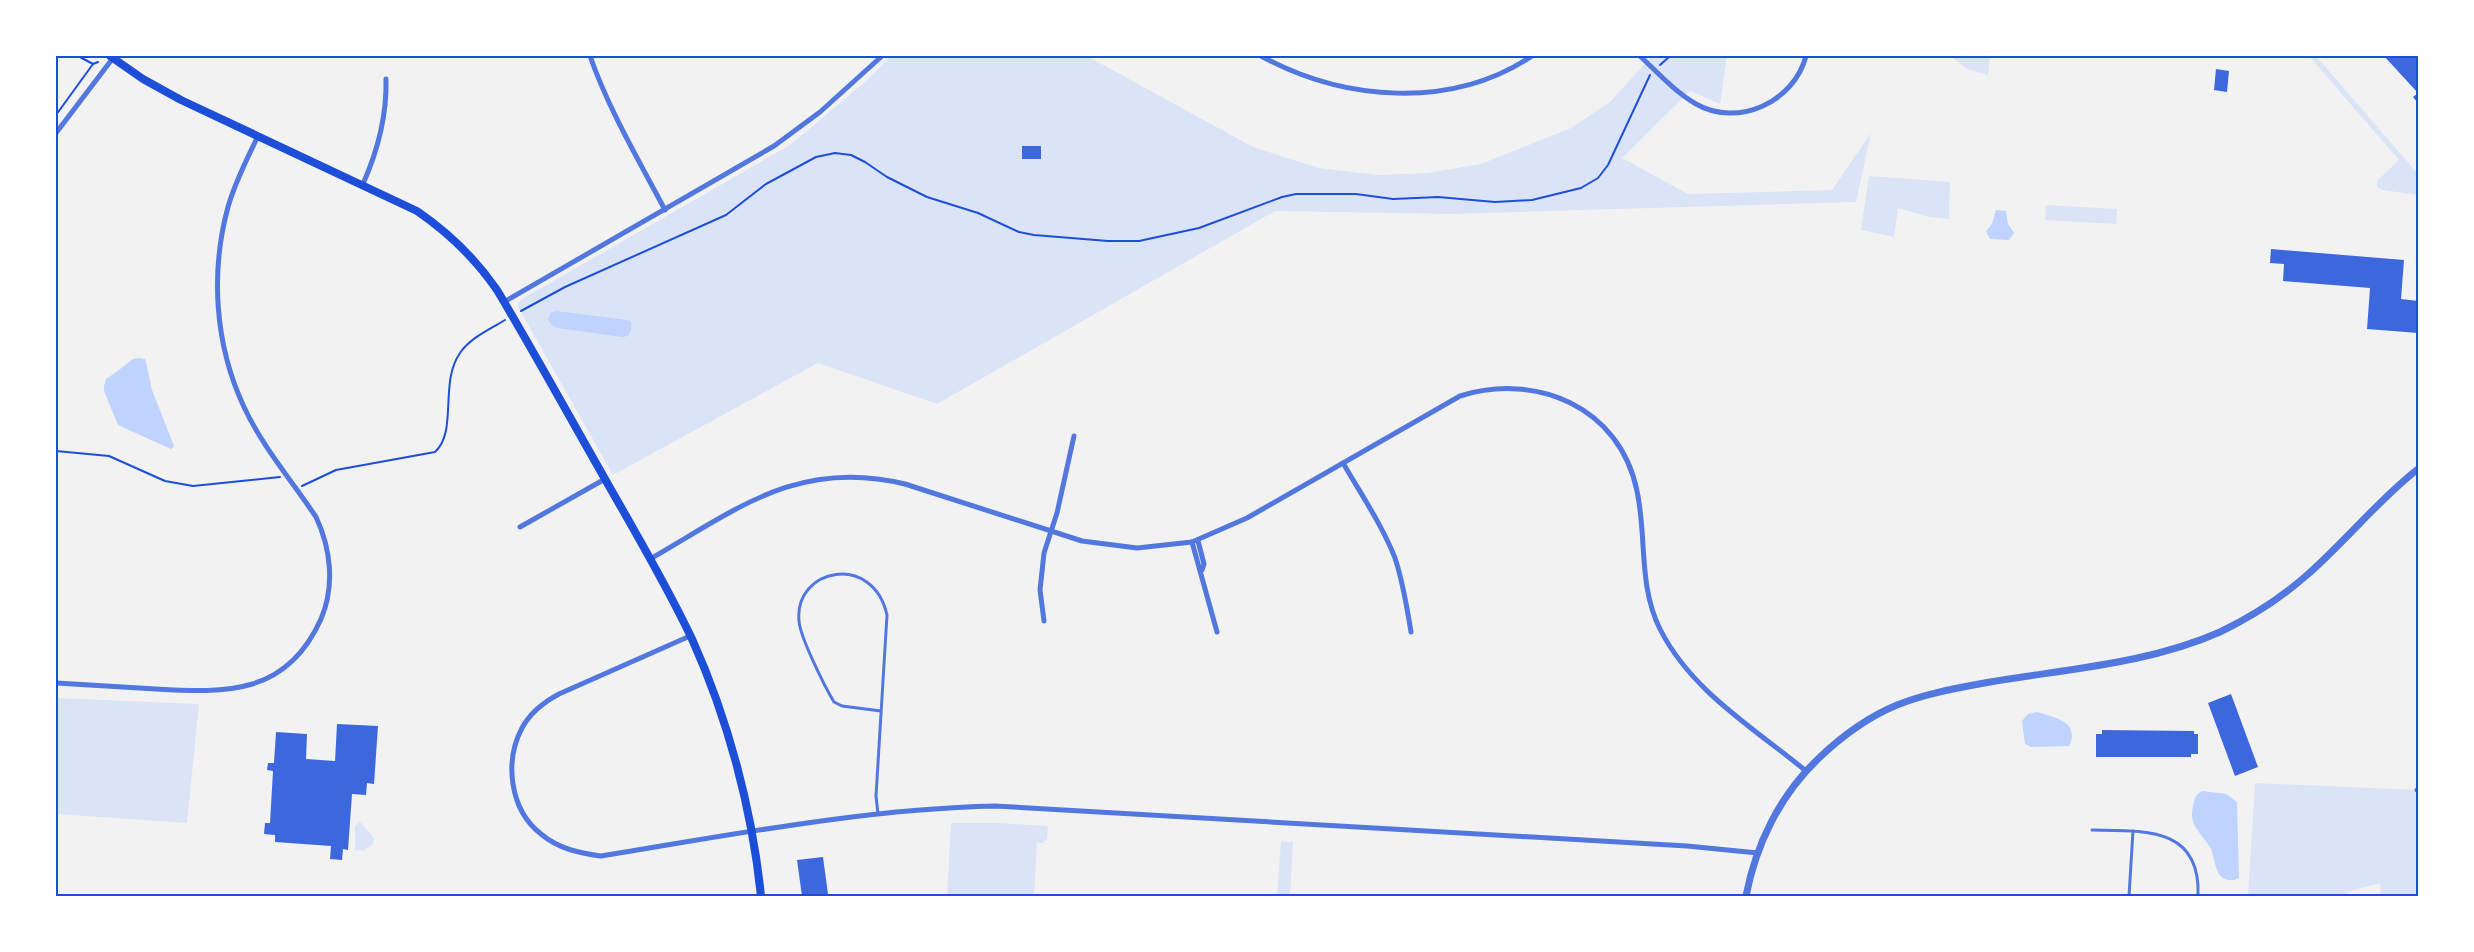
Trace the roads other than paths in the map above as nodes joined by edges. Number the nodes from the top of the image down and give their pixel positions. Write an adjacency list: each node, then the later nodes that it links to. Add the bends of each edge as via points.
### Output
1 (590, 56): 12 (street)
2 (882, 56): 12 (street, via 774,147)
3 (1261, 56): 4 (street, via 1319,81 1394,94 1468,84)
4 (1532, 56)
5 (1640, 56): 6 (street, via 1695,104 1729,113 1753,110 1785,92)
6 (1806, 56)
7 (112, 57): 9 (street); 10 (main road, via 160,89)
8 (386, 79): 11 (street, via 382,132)
9 (56, 133)
10 (258, 136): 11 (main road); 26 (street, via 228,207 218,262 218,307 232,376 244,407 322,531 330,578 318,626 302,650 283,668 254,684 211,692)
11 (363, 184): 13 (main road, via 417,211 446,232 476,262)
12 (665, 210): 13 (street)
13 (504, 302): 17 (main road)
14 (1074, 435): 19 (street)
15 (1343, 463): 20 (street, via 1247,518); 24 (street, via 1395,558); 28 (street, via 1460,396 1479,390 1535,390 1583,410 1608,432 1629,463 1641,513 1645,584 1670,648 1700,685)
16 (2418, 469): 28 (street, via 2307,576 2237,623 2155,654 1918,698 1857,726)
17 (605, 479): 18 (street); 21 (main road)
18 (520, 527)
19 (1050, 532): 20 (street, via 1116,547 1161,547); 21 (street, via 905,484 854,476 815,479 767,493); 22 (street, via 1040,579)
20 (1195, 541): 23 (street, via 1204,564 1202,570)
21 (650, 558): 25 (main road)
22 (1044, 621)
23 (1218, 632)
24 (1411, 632)
25 (690, 636): 32 (main road, via 729,740); 32 (street, via 546,701 522,729 515,747 512,768 518,802 526,818 559,846 601,856)
26 (56, 683)
27 (881, 711): 27 (lane, via 888,622 883,599 873,585 860,577 840,573 824,578 805,596 799,614 801,631 834,702); 29 (lane)
28 (1806, 771): 33 (street, via 1776,813)
29 (878, 814): 32 (street); 33 (street, via 935,807 995,807)
30 (2092, 830): 31 (lane)
31 (2133, 831): 36 (lane); 37 (lane, via 2162,835 2183,848 2197,871)
32 (751, 832): 34 (main road)
33 (1758, 853): 35 (street)
34 (760, 897)
35 (1746, 897)
36 (2129, 897)
37 (2198, 897)

